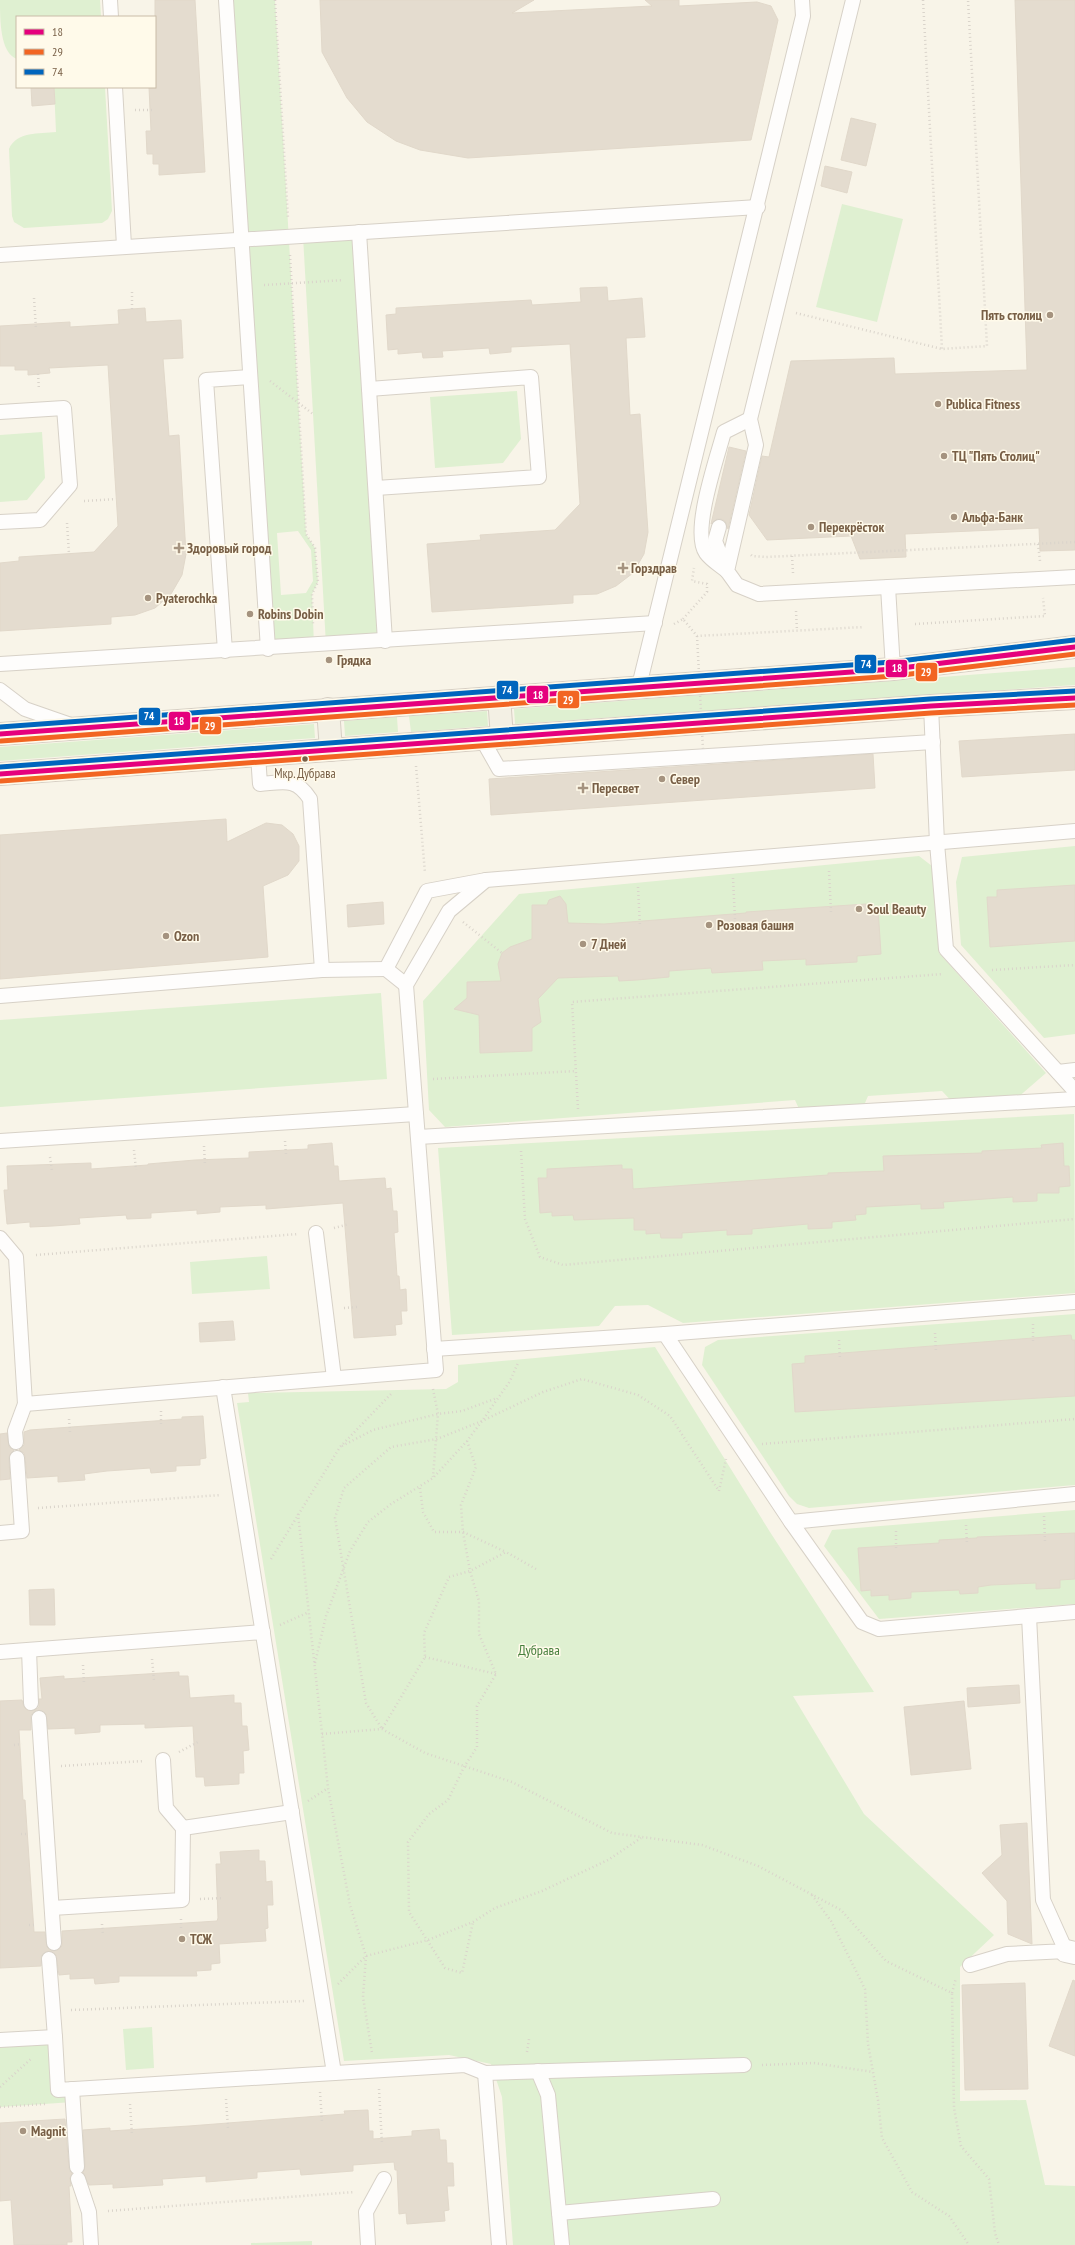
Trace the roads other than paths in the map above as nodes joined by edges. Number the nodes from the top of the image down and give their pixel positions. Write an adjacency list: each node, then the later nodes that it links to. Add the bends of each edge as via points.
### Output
1 (110, 0): 6 (lane)
2 (226, 0): 11 (lane)
3 (802, 0): 7 (lane)
4 (807, 0): 7 (lane)
5 (853, 0): 17 (lane)
6 (111, 16)
7 (803, 16): 9 (lane)
8 (115, 88): 12 (lane)
9 (758, 207): 10 (lane); 24 (lane)
10 (360, 232): 11 (lane); 15 (lane)
11 (241, 240): 12 (lane); 14 (lane)
12 (124, 246): 13 (lane)
13 (0, 255)
14 (249, 371): 27 (lane); 28 (lane, via 206,380)
15 (369, 389): 18 (lane); 18 (lane, via 531,377 539,477)
16 (0, 412): 19 (lane, via 64,408 70,485 40,520)
17 (750, 419): 21 (lane, via 756,445); 21 (lane, via 724,432 701,519 700,534 706,553)
18 (376, 488): 25 (lane)
19 (0, 522)
20 (719, 526): 21 (lane, via 715,541)
21 (727, 571): 23 (lane, via 737,585 759,594)
22 (1075, 577): 23 (lane)
23 (888, 587): 30 (lane)
24 (654, 624): 25 (lane); 31 (lane)
25 (385, 641): 27 (lane)
26 (1075, 647): 30 (main road)
27 (268, 648): 28 (lane)
28 (225, 651): 29 (lane)
29 (0, 664)
30 (893, 669): 31 (main road)
31 (639, 686): 33 (main road)
32 (0, 690): 37 (lane, via 25,709)
33 (499, 697): 36 (main road); 39 (main road)
34 (1075, 698): 35 (main road)
35 (931, 706): 39 (main road); 40 (lane)
36 (328, 709): 37 (main road); 41 (main road)
37 (79, 728): 38 (main road)
38 (0, 734)
39 (492, 738): 40 (lane, via 499,769); 41 (main road)
40 (933, 742): 45 (lane)
41 (331, 750): 42 (main road)
42 (258, 755): 43 (main road); 48 (lane, via 260,784 290,781 302,787 310,799)
43 (0, 774)
44 (1075, 831): 45 (lane)
45 (937, 843): 46 (lane); 52 (lane, via 946,949)
46 (486, 880): 47 (lane, via 427,891); 49 (lane, via 449,911)
47 (386, 969): 48 (lane); 49 (lane)
48 (322, 970): 50 (lane)
49 (406, 985): 55 (lane)
50 (0, 996)
51 (1075, 1070): 52 (lane)
52 (1058, 1072): 53 (lane)
53 (1075, 1091)
54 (1075, 1099): 56 (lane)
55 (416, 1114): 56 (lane); 57 (lane)
56 (418, 1137): 62 (lane)
57 (0, 1141)
58 (316, 1233): 63 (lane)
59 (0, 1238): 65 (lane, via 16,1257)
60 (1075, 1302): 61 (lane)
61 (665, 1334): 62 (lane); 69 (lane)
62 (434, 1349): 63 (lane, via 436,1370)
63 (334, 1378): 64 (lane)
64 (223, 1387): 65 (lane); 73 (lane)
65 (25, 1404): 66 (lane, via 15,1431)
66 (16, 1442)
67 (17, 1458): 70 (lane, via 22,1531)
68 (1075, 1494): 69 (lane)
69 (791, 1522): 72 (lane, via 862,1622 879,1629)
70 (0, 1533)
71 (1075, 1612): 72 (lane)
72 (1029, 1616): 83 (lane, via 1043,1900)
73 (263, 1632): 74 (lane); 79 (lane)
74 (29, 1650): 75 (lane); 76 (lane)
75 (0, 1652)
76 (31, 1703)
77 (39, 1718): 81 (lane)
78 (163, 1760): 80 (lane, via 166,1808)
79 (292, 1812): 80 (lane); 90 (lane)
80 (183, 1828): 81 (lane, via 182,1900)
81 (52, 1908): 82 (lane)
82 (54, 1943)
83 (1070, 1952): 85 (lane, via 1007,1954)
84 (49, 1959): 86 (lane)
85 (970, 1964)
86 (55, 2037): 87 (lane); 92 (lane, via 58,2090)
87 (0, 2040)
88 (744, 2066): 89 (lane)
89 (538, 2071): 91 (lane); 95 (lane, via 548,2095)
90 (334, 2073): 91 (lane, via 465,2065); 92 (lane, via 128,2086)
91 (485, 2073): 98 (lane)
92 (73, 2095): 96 (lane, via 78,2173 89,2212)
93 (384, 2179): 97 (lane, via 366,2212)
94 (712, 2199): 95 (lane)
95 (559, 2213): 99 (lane)
96 (91, 2245)
97 (368, 2245)
98 (499, 2245)
99 (562, 2245)

